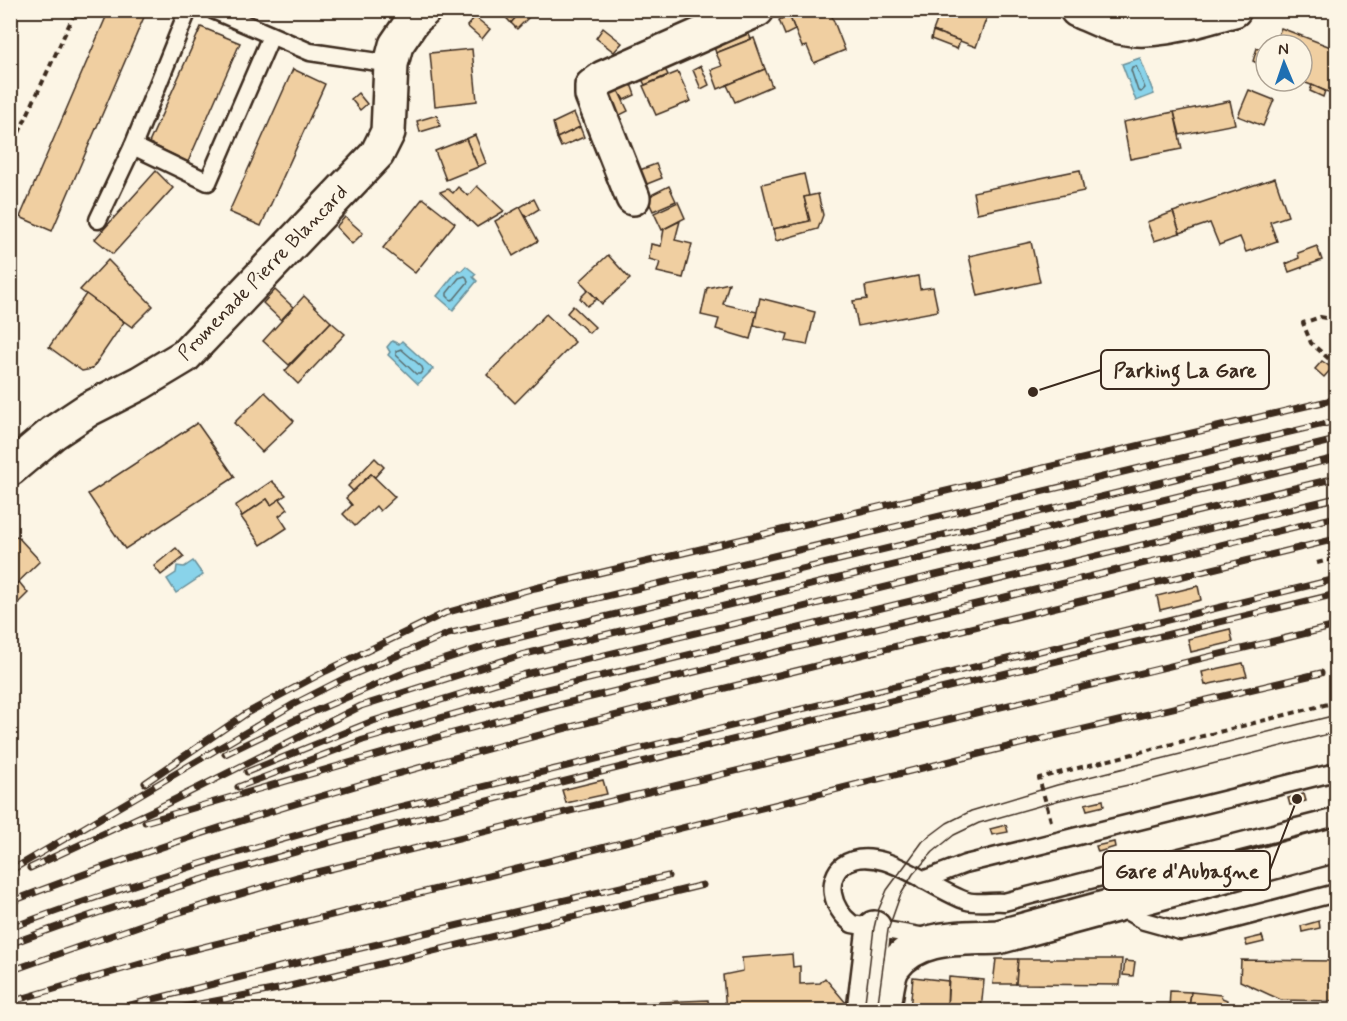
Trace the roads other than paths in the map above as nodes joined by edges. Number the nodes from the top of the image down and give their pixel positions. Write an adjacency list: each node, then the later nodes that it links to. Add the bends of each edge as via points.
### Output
1 (188, 10): 9 (lane)
2 (213, 10): 7 (lane)
3 (424, 10): 8 (street, Promenade Pierre Blancard, via 396,45)
4 (757, 10): 10 (street, via 592,86 592,95)
5 (1077, 10): 6 (street, via 1120,27 1146,29)
6 (1234, 10)
7 (271, 36): 8 (lane, via 310,52); 9 (lane, via 208,182)
8 (391, 64): 12 (street, Promenade Pierre Blancard, via 388,132 371,161 185,356 80,415)
9 (133, 146): 11 (lane)
10 (633, 198)
11 (98, 220)
12 (10, 469)
13 (1336, 772): 16 (lane, via 964,864)
14 (1336, 817): 16 (lane, via 1004,902 968,901)
15 (1336, 845): 18 (street)
16 (923, 879): 19 (lane, via 866,857 840,867 833,881 836,906 852,924)
17 (1336, 893): 18 (lane, via 1180,931 1144,921)
18 (1115, 904): 20 (street, via 998,937)
19 (874, 928): 20 (lane); 21 (street)
20 (940, 939): 22 (street, via 910,951 893,967)
21 (864, 1011)
22 (884, 1011)

